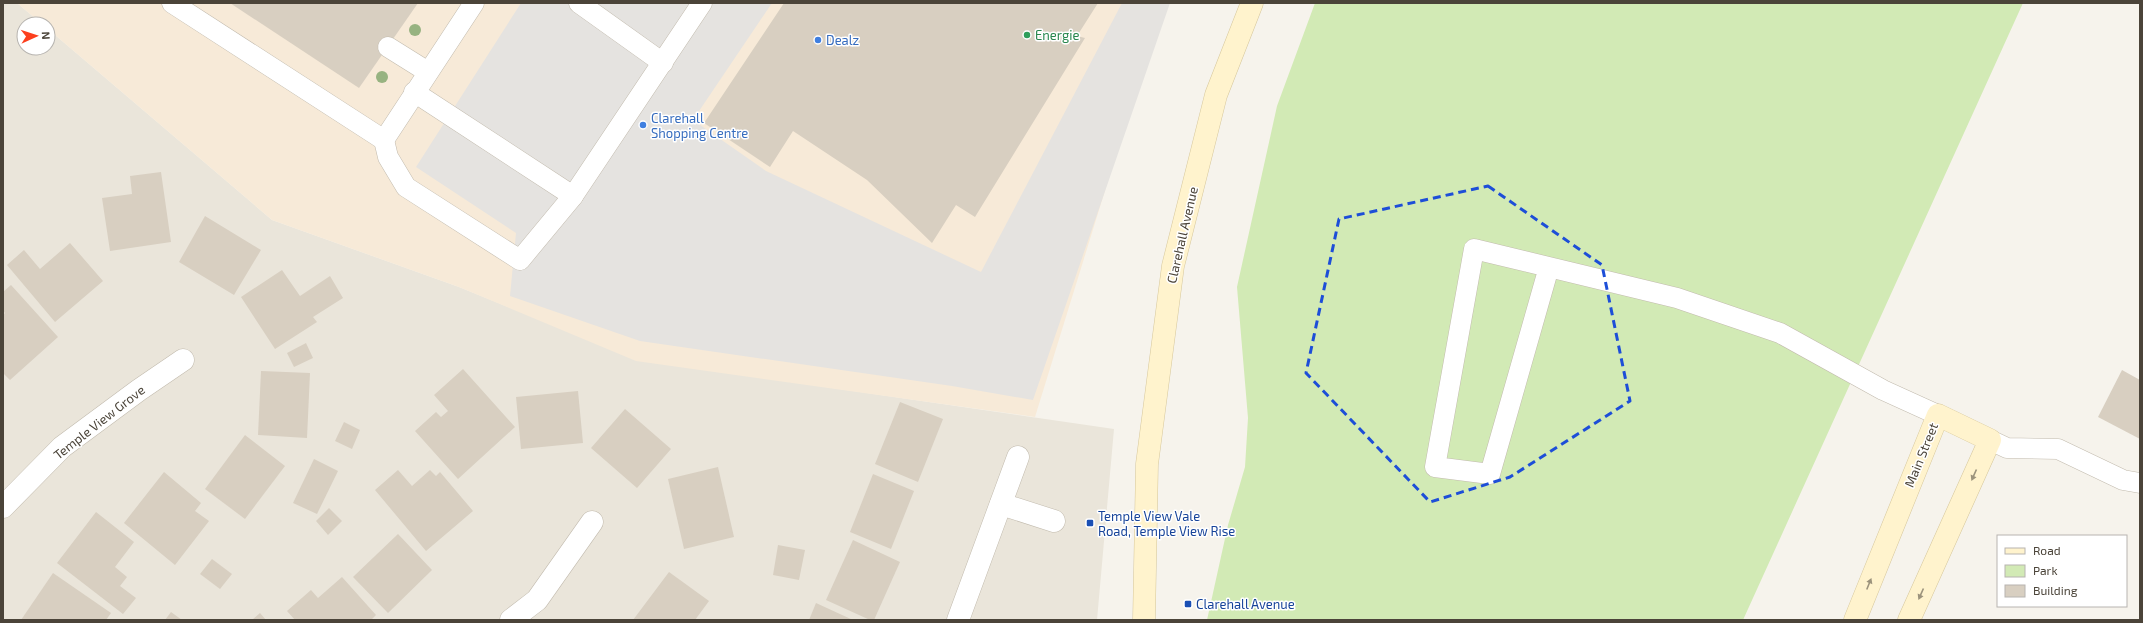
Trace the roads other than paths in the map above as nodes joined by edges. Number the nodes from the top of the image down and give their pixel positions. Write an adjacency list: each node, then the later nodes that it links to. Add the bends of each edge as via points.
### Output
1 (172, 3): 10 (lane)
2 (474, 3): 8 (lane)
3 (579, 3): 7 (lane)
4 (702, 3): 7 (lane)
5 (1252, 3): 24 (main road, Clarehall Avenue, via 1216,95 1173,266 1147,464)
6 (388, 47): 8 (lane)
7 (663, 63): 11 (lane)
8 (428, 72): 9 (lane)
9 (414, 92): 10 (lane); 11 (lane)
10 (384, 140): 11 (lane, via 388,157 406,187 520,260)
11 (573, 196)
12 (1549, 267): 12 (lane, via 1490,474 1435,467 1474,249); 14 (lane, via 1677,298 1780,333 1883,390)
13 (183, 360): 19 (street, Temple View Grove, via 62,447)
14 (1938, 416): 15 (main road, Main Street); 25 (main road, Main Street, one-way to 14)
15 (1990, 440): 17 (lane, via 2007,448 2058,449 2123,480); 26 (main road, one-way to 26)
16 (1018, 457): 18 (street)
17 (2140, 483)
18 (1001, 504): 20 (street); 23 (street)
19 (3, 507)
20 (1054, 521)
21 (592, 522): 22 (street, via 537,600)
22 (511, 620)
23 (958, 620)
24 (1144, 620)
25 (1855, 620)
26 (1909, 620)

